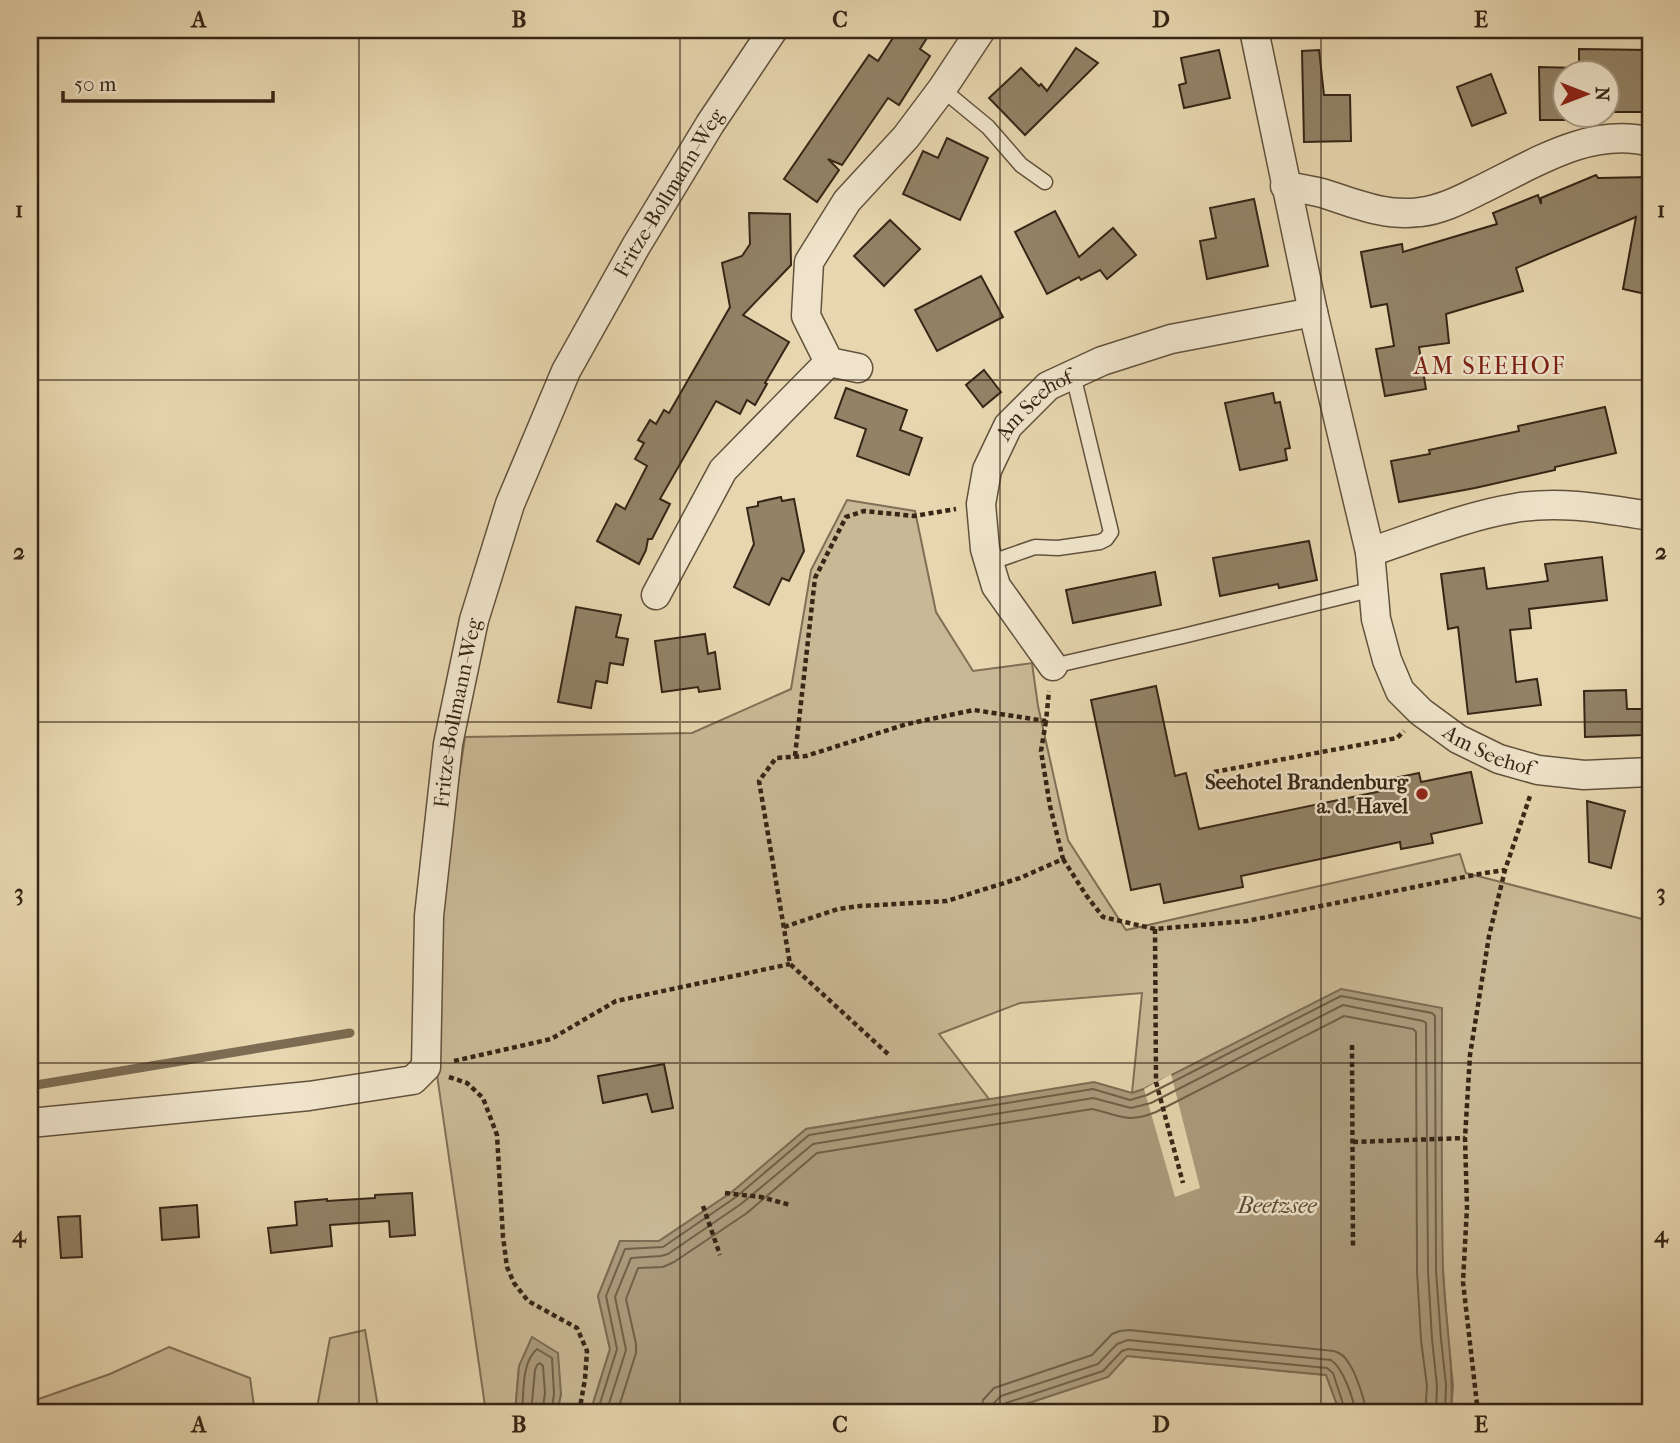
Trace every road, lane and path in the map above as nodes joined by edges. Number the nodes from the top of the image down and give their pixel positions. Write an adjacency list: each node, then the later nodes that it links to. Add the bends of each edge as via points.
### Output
1 (773, 30): 32 (street, Fritze-Bollmann-Weg, via 643,234 566,371 510,504 474,620 447,744 429,916)
2 (981, 30): 4 (street)
3 (1254, 30): 7 (street, Am Seehof)
4 (942, 89): 6 (lane, via 988,127 1021,165); 9 (street, via 906,138 847,201 809,262 806,316)
5 (1650, 142): 7 (street, via 1600,139 1565,149 1459,201 1421,212 1388,212)
6 (1045, 181)
7 (1285, 186): 8 (street, Am Seehof)
8 (1313, 312): 11 (street, Am Seehof, via 1171,339); 14 (street, Am Seehof)
9 (829, 362): 10 (street); 17 (street, via 723,470)
10 (858, 368)
11 (1073, 374): 12 (street, Am Seehof, via 1048,386 1008,426 987,470); 15 (lane, via 1111,532 1100,542 1035,548)
12 (981, 504): 15 (street, Am Seehof); 21 (path, via 914,516 864,511 846,517 815,578)
13 (1650, 516): 14 (street, via 1556,505 1517,507 1468,518)
14 (1370, 552): 16 (street, Am Seehof)
15 (989, 563): 18 (street, Am Seehof, via 996,586)
16 (1374, 589): 18 (lane); 19 (street, Am Seehof, via 1387,660 1400,691)
17 (656, 595)
18 (1053, 666): 20 (path)
19 (1421, 712): 22 (street, Am Seehof, via 1458,739 1499,759); 23 (path, via 1397,738)
20 (1046, 721): 21 (path, via 974,710); 25 (path, via 1041,751)
21 (795, 756): 27 (path, via 776,758 759,781)
22 (1538, 770): 24 (street, Am Seehof, via 1584,775); 26 (path)
23 (1214, 772)
24 (1650, 772)
25 (1063, 859): 27 (path, via 947,901 849,907); 28 (path, via 1103,918)
26 (1505, 870): 28 (path, via 1247,921); 34 (path, via 1472,1042)
27 (783, 927): 29 (path)
28 (1155, 929): 36 (path, via 1156,1082)
29 (790, 964): 31 (path); 32 (path, via 615,1001 551,1039)
30 (1352, 1045): 35 (path)
31 (888, 1054)
32 (423, 1070): 33 (street, via 413,1080 309,1096); 42 (path, via 467,1083 483,1098 497,1135 507,1267 528,1301 577,1328 587,1352)
33 (30, 1123)
34 (1465, 1138): 35 (path); 43 (path, via 1463,1282)
35 (1353, 1142): 40 (path)
36 (1183, 1183)
37 (725, 1193): 38 (path)
38 (790, 1205)
39 (703, 1206): 41 (path)
40 (1353, 1249)
41 (720, 1255)
42 (579, 1413)
43 (1478, 1413)

